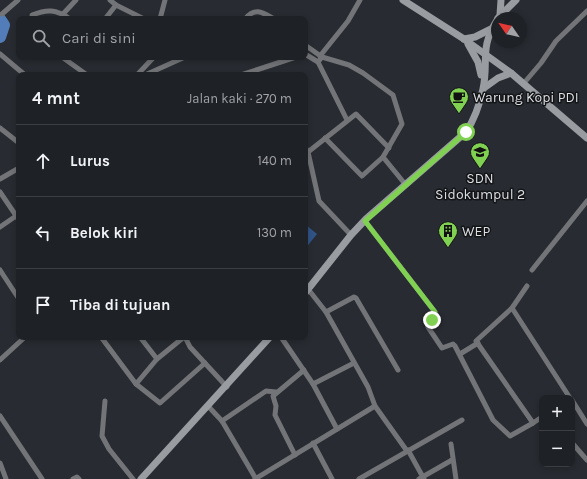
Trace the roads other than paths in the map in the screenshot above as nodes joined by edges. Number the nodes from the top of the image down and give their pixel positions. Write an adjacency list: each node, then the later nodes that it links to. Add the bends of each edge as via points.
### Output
1 (18, 0): 13 (street)
2 (76, 0): 14 (street)
3 (110, 0): 9 (street)
4 (165, 0): 19 (street)
5 (360, 0): 30 (street)
6 (403, 0): 25 (main road)
7 (501, 0): 11 (main road)
8 (516, 0): 12 (main road)
9 (116, 5): 17 (street); 18 (street)
10 (587, 11): 44 (street, via 556,41)
11 (499, 12)
12 (504, 12)
13 (2, 14)
14 (63, 14): 15 (street, via 54,10 44,10); 16 (street)
15 (32, 16)
16 (66, 16)
17 (107, 16)
18 (138, 16)
19 (161, 16)
20 (249, 16): 21 (street, via 260,10)
21 (269, 16)
22 (491, 29): 25 (main road)
23 (491, 31): 27 (main road)
24 (491, 34): 43 (main road, via 490,52)
25 (464, 39): 27 (main road); 45 (main road, via 478,62)
26 (308, 47): 30 (street)
27 (485, 54): 43 (main road); 45 (main road)
28 (0, 55): 37 (street)
29 (308, 56): 35 (street)
30 (321, 57): 35 (street); 51 (street, via 349,65 393,95 402,124)
31 (66, 60): 38 (street)
32 (150, 60): 39 (street)
33 (178, 60): 40 (street)
34 (287, 60): 36 (street)
35 (318, 62): 46 (street)
36 (264, 68): 41 (street); 42 (street)
37 (21, 72)
38 (84, 72)
39 (140, 72)
40 (152, 72)
41 (251, 72)
42 (266, 72)
43 (511, 73): 44 (main road); 45 (main road)
44 (524, 83): 49 (main road)
45 (484, 88): 56 (main road, via 466,132)
46 (347, 120): 48 (street); 51 (street, via 356,114 359,115)
47 (0, 128): 50 (street)
48 (325, 138): 52 (street); 53 (street, via 362,176)
49 (587, 138)
50 (16, 140)
51 (389, 148): 53 (street)
52 (308, 152): 63 (street, via 319,201)
53 (383, 157): 56 (street)
54 (16, 170): 55 (street)
55 (0, 179)
56 (405, 184): 61 (main road)
57 (0, 192): 59 (street)
58 (587, 201): 65 (street)
59 (16, 215)
60 (16, 219): 62 (street)
61 (365, 221): 63 (main road); 80 (street, via 435,312 427,325 442,348 453,344)
62 (0, 227)
63 (351, 235): 67 (main road)
64 (0, 270): 69 (street)
65 (532, 270)
66 (528, 286): 70 (street)
67 (308, 289)
68 (308, 293): 71 (street)
69 (16, 294)
70 (512, 308): 79 (street, via 476,341); 91 (street)
71 (326, 312): 84 (street); 86 (street, via 356,298)
72 (22, 340): 82 (street)
73 (103, 340): 87 (street)
74 (142, 340): 81 (street)
75 (181, 340): 81 (street)
76 (186, 340): 83 (street)
77 (267, 340): 89 (main road)
78 (283, 340): 85 (street)
79 (478, 344): 80 (street); 100 (street)
80 (460, 354): 100 (street, via 493,420 507,434 510,436)
81 (157, 359): 87 (street)
82 (0, 360)
83 (205, 363): 87 (street, via 160,403); 89 (street)
84 (354, 363): 88 (street); 95 (street, via 368,387)
85 (304, 370): 88 (street); 90 (street)
86 (398, 370)
87 (136, 384)
88 (313, 384): 102 (street)
89 (226, 387): 94 (main road)
90 (276, 392): 98 (street, via 266,391); 107 (street, via 272,396 276,406 275,415)
91 (568, 395)
92 (105, 401): 114 (street, via 102,439)
93 (575, 405): 101 (street)
94 (208, 406): 98 (street); 115 (main road)
95 (375, 406): 102 (street); 106 (street)
96 (0, 416): 113 (street)
97 (539, 419): 100 (street)
98 (222, 420): 116 (street)
99 (462, 420): 106 (street)
100 (534, 423)
101 (587, 424)
102 (337, 429): 103 (street)
103 (313, 443): 107 (street); 117 (street)
104 (451, 444): 109 (street)
105 (575, 446): 108 (street)
106 (408, 451): 111 (street); 118 (street)
107 (295, 455): 116 (street)
108 (586, 457)
109 (452, 460): 111 (street); 119 (street)
110 (0, 463): 112 (street)
111 (422, 478)
112 (6, 479)
113 (42, 479)
114 (133, 479)
115 (141, 479)
116 (255, 479)
117 (332, 479)
118 (359, 479)
119 (456, 479)

